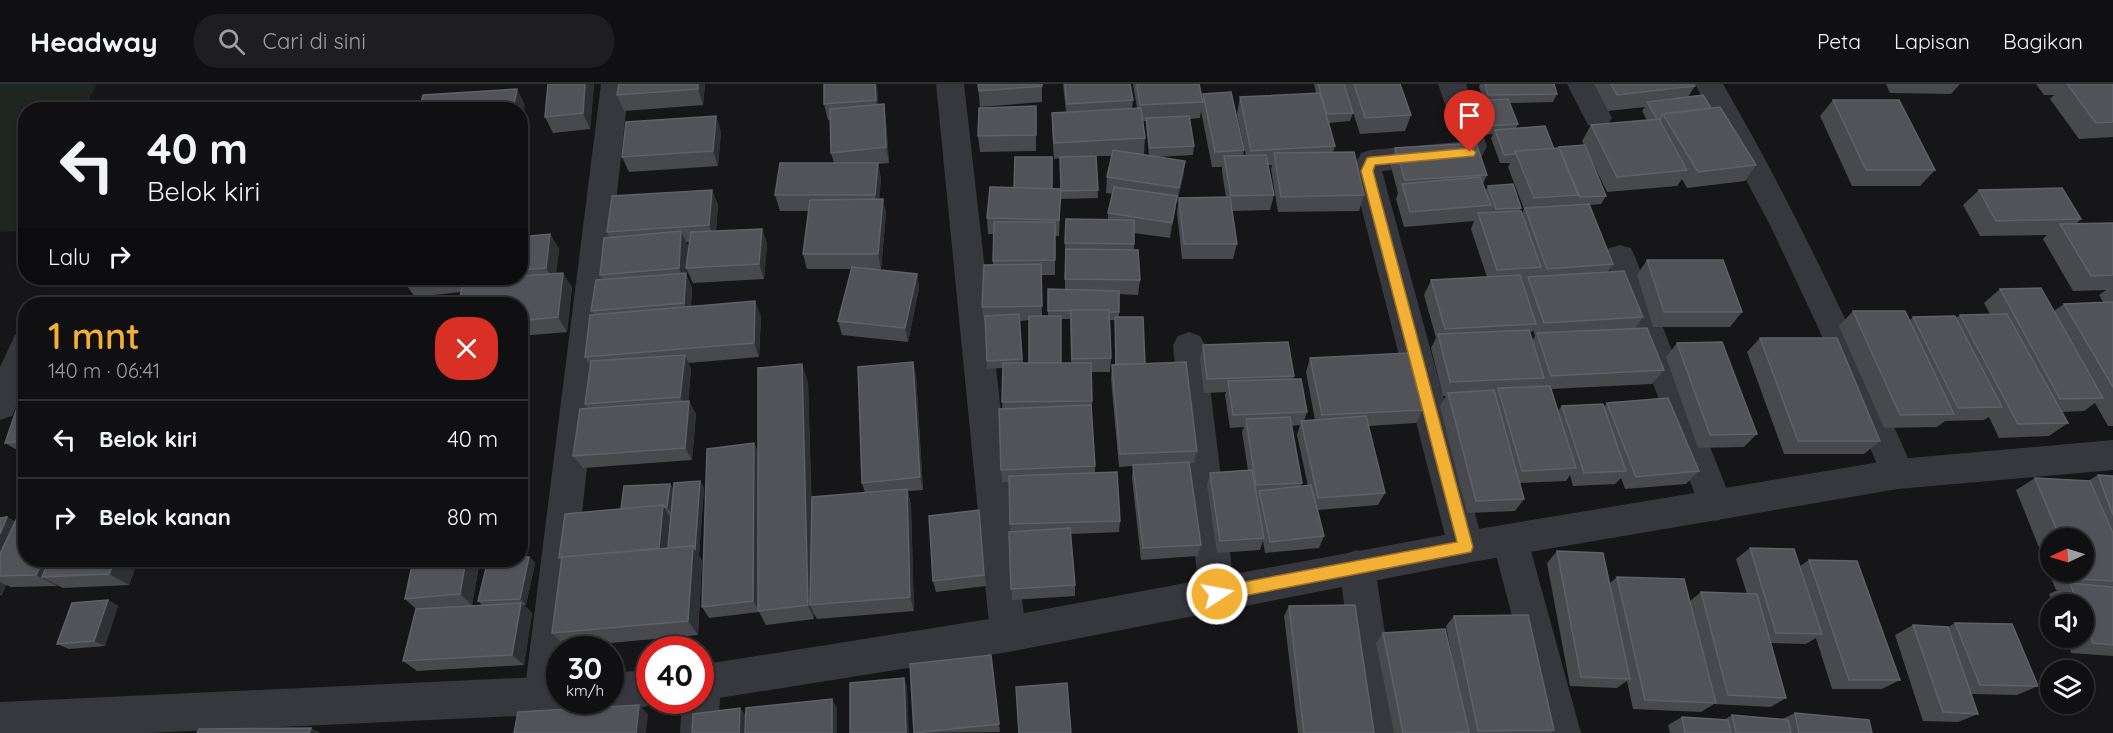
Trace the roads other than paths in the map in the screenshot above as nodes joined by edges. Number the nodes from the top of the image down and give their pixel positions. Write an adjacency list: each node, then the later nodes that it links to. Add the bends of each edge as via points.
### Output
1 (615, 84): 19 (street)
2 (951, 84): 18 (street)
3 (1452, 84): 15 (street, via 1473,147 1470,152 1371,161 1367,171)
4 (1581, 84): 6 (street)
5 (1709, 84): 12 (street, via 1750,153 1834,323)
6 (1598, 118)
7 (1620, 257): 13 (street)
8 (1189, 345): 17 (street)
9 (18, 363): 10 (street)
10 (0, 406)
11 (2113, 454): 12 (street)
12 (1898, 474): 13 (street)
13 (1716, 505): 14 (street)
14 (1510, 540): 15 (street); 26 (street)
15 (1466, 547): 16 (street)
16 (1357, 567): 17 (street); 25 (street)
17 (1217, 594): 18 (street)
18 (1008, 634): 20 (street)
19 (557, 636)
20 (714, 681)
21 (546, 696): 23 (street)
22 (700, 714): 24 (street)
23 (0, 722)
24 (699, 733)
25 (1381, 733)
26 (1562, 733)

